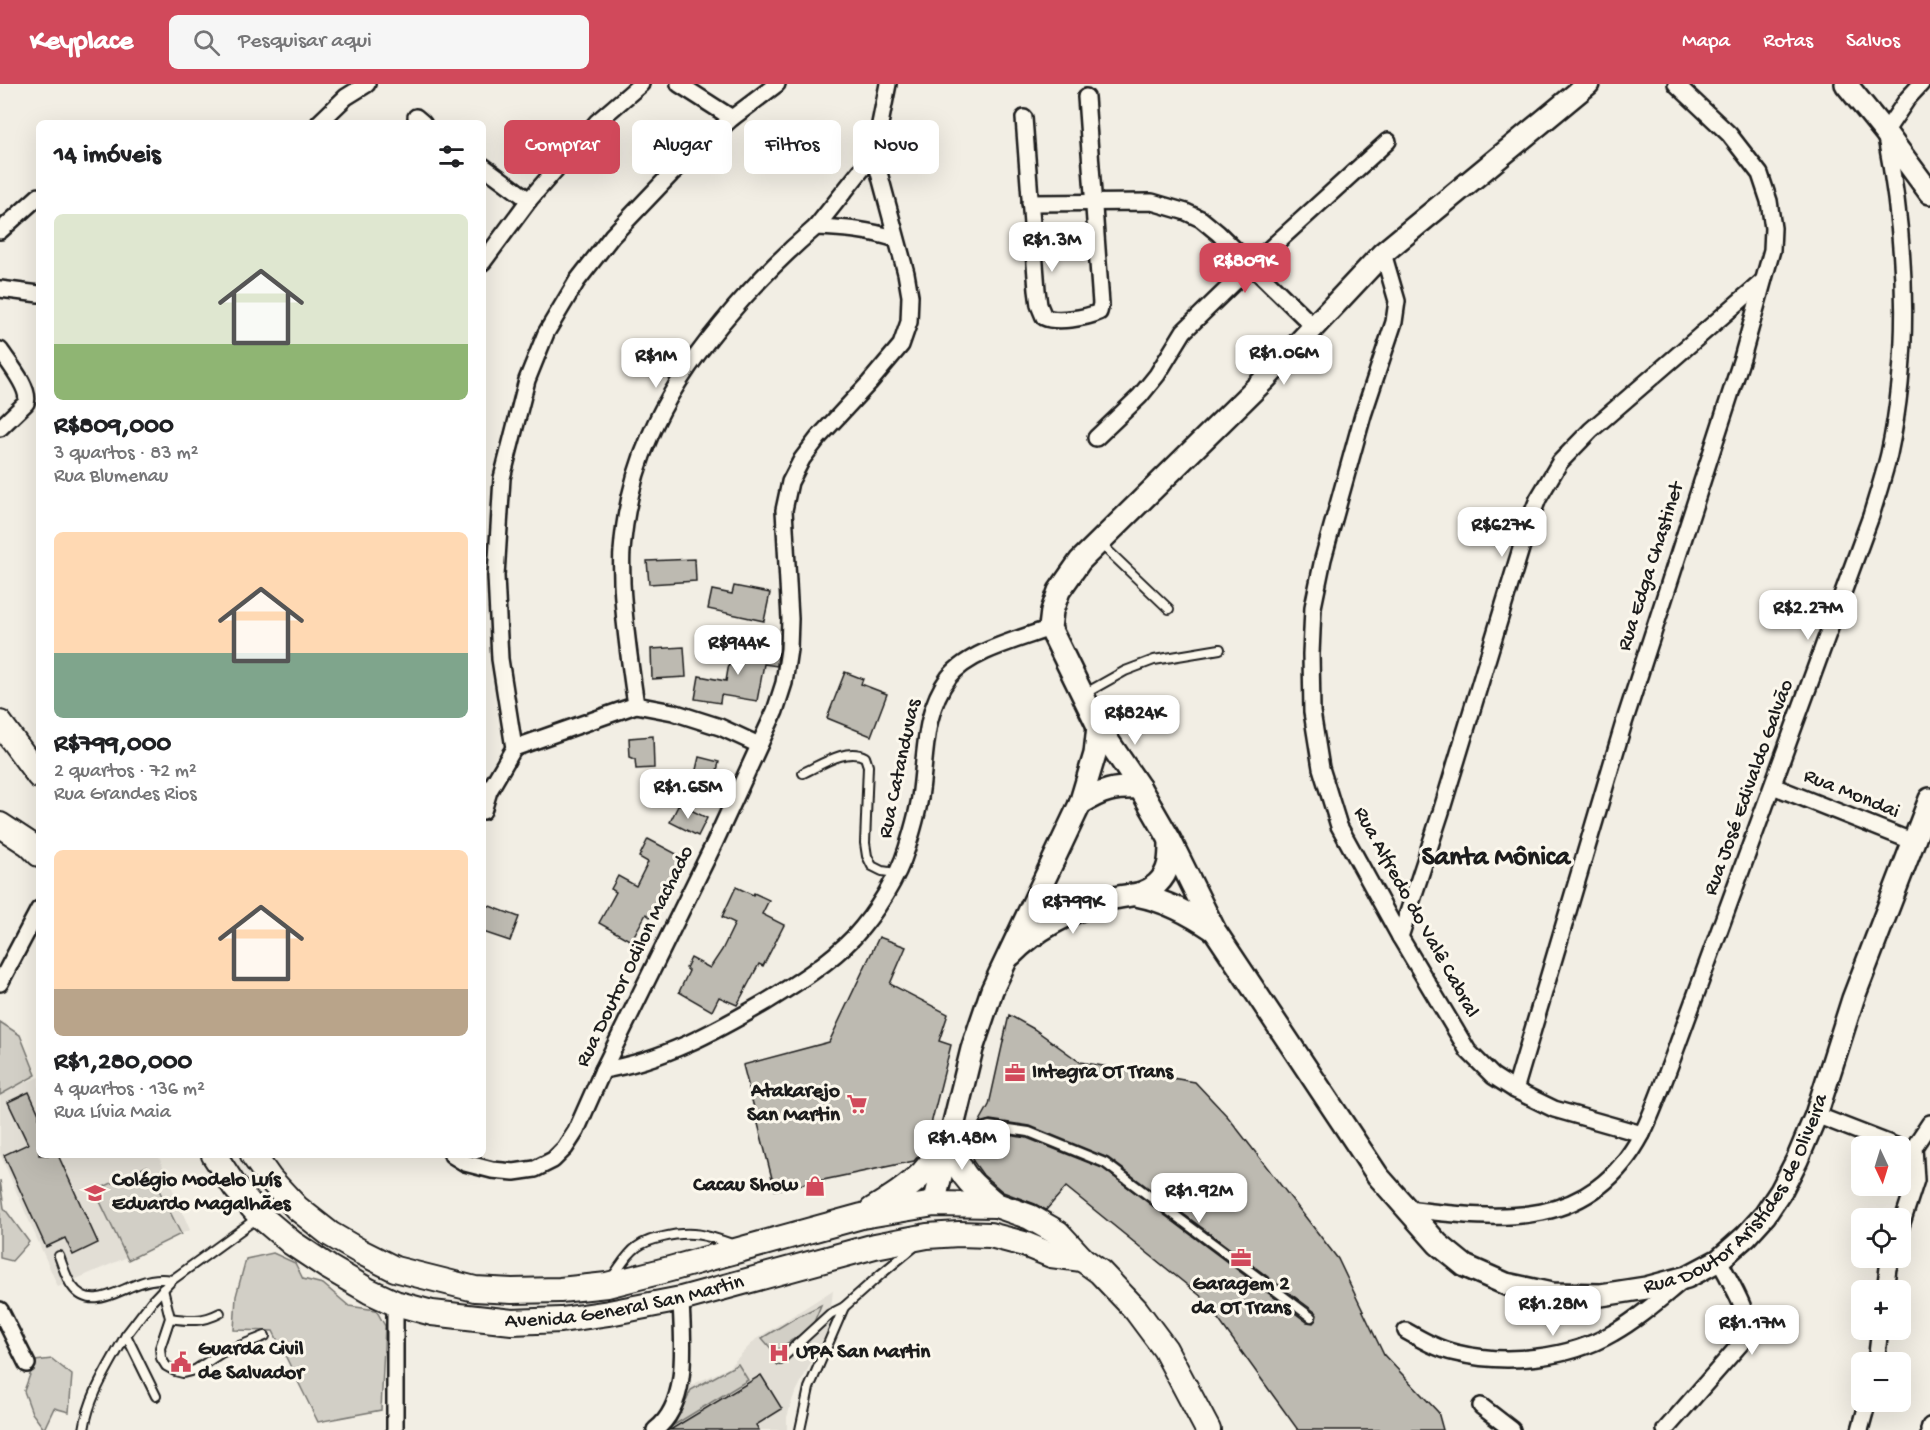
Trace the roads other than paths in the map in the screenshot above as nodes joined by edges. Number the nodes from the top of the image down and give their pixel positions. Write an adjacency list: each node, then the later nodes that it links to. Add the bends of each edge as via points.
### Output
1 (367, 84): 13 (street)
2 (641, 84): 22 (street, via 597,122)
3 (679, 84): 11 (street)
4 (888, 84): 14 (street, Rua Doutor Odilon Machado)
5 (1588, 84): 28 (main road)
6 (1676, 84): 31 (street, Rua Edga Chastinet, via 1729,134 1760,174 1773,228 1772,250)
7 (1845, 84): 15 (main road)
8 (1921, 84): 15 (street)
9 (771, 86): 11 (street)
10 (1086, 97): 23 (street)
11 (732, 118): 48 (street, via 612,236 577,281 546,333 527,380 502,478 496,576 500,659)
12 (1024, 118): 24 (street)
13 (322, 120)
14 (881, 120)
15 (1885, 132): 20 (main road); 51 (street, Rua José Edivaldo Galvão, via 1901,231 1904,298 1898,403 1871,516)
16 (1388, 141): 30 (street)
17 (486, 168): 22 (street)
18 (858, 174): 25 (street)
19 (879, 174): 27 (street, Rua Doutor Odilon Machado)
20 (1930, 193)
21 (36, 198): 26 (street)
22 (529, 200): 29 (street)
23 (1093, 202): 24 (street); 24 (street, via 1101,308 1091,316 1054,320 1044,317 1039,305); 30 (street, via 1152,202 1186,212 1201,219)
24 (1030, 203)
25 (816, 227): 27 (street, via 872,231); 43 (street, via 774,265 710,339 676,386 650,436 631,492 621,552)
26 (0, 231)
27 (896, 239): 47 (street, Rua Doutor Odilon Machado, via 910,296 909,322 901,345 818,438 790,482 784,510 789,649 784,683)
28 (1383, 253): 34 (main road); 64 (street, Rua Alfredo do Valê Cabral, via 1397,301 1395,315 1323,559 1313,607 1312,712 1321,768 1339,826)
29 (486, 258)
30 (1252, 265): 34 (street); 37 (street, via 1184,331 1140,396)
31 (1763, 281): 64 (street, via 1591,430 1560,462 1538,499); 68 (street, Rua Edga Chastinet, via 1742,358 1623,726)
32 (0, 288): 33 (street)
33 (36, 294)
34 (1313, 326): 38 (main road, via 1264,380)
35 (0, 350): 36 (street, via 28,399)
36 (0, 428)
37 (1096, 438)
38 (1099, 542): 39 (lane); 40 (main road, via 1059,591)
39 (1169, 609)
40 (1050, 628): 42 (main road, Rua Doutor Aristídes de Oliveira); 60 (street, Rua Catanduvas, via 975,657 951,675 939,692 928,724 921,793 907,850)
41 (1220, 650): 42 (lane, via 1154,660)
42 (1082, 695): 45 (main road, Rua Doutor Aristídes de Oliveira)
43 (636, 705): 47 (street, via 720,726); 48 (street)
44 (0, 723): 46 (main road)
45 (1098, 726): 52 (main road, Rua Doutor Aristídes de Oliveira); 55 (main road, via 1095,754)
46 (8, 738): 49 (main road)
47 (759, 746): 67 (street, Rua Doutor Odilon Machado)
48 (514, 748): 54 (street)
49 (36, 772)
50 (803, 773): 60 (lane, via 846,754 864,757 868,766 867,856 872,866)
51 (1773, 786): 58 (street, Rua Mondai); 72 (street, Rua José Edivaldo Galvão)
52 (1140, 788): 55 (main road, via 1099,792); 57 (main road, Rua Doutor Aristídes de Oliveira)
53 (1930, 799): 58 (main road, Rua Doutor Aristídes de Oliveira)
54 (486, 801)
55 (1080, 804): 65 (main road)
56 (0, 825): 59 (main road)
57 (1170, 840): 61 (main road, via 1167,872 1149,890); 63 (main road, Rua Doutor Aristídes de Oliveira)
58 (1914, 842): 69 (main road, Rua Doutor Aristídes de Oliveira, via 1853,999)
59 (36, 851)
60 (896, 873): 67 (street, Rua Catanduvas, via 871,917 854,936 830,959 783,991 689,1043 645,1060)
61 (1136, 895): 63 (main road, Rua Doutor Aristídes de Oliveira, via 1183,910); 65 (main road, via 1114,898 1067,916 1023,943)
62 (36, 915): 66 (street)
63 (1215, 931): 82 (main road, Rua Doutor Aristídes de Oliveira, via 1378,1176)
64 (1400, 937): 68 (street, Rua Alfredo do Valê Cabral, via 1468,1051 1493,1076)
65 (1005, 962): 71 (main road, via 981,1020)
66 (0, 983)
67 (603, 1070): 77 (street, Rua Doutor Odilon Machado, via 576,1131 553,1160 535,1169 514,1172 492,1170)
68 (1515, 1090): 72 (street, Rua Alfredo do Valê Cabral, via 1554,1110)
69 (1816, 1115): 73 (street); 90 (main road, Rua Doutor Aristídes de Oliveira, via 1797,1160 1765,1215)
70 (1930, 1123): 74 (street)
71 (964, 1130): 80 (main road); 81 (main road, via 956,1158 972,1184); 84 (main road, via 922,1174); 100 (lane, via 989,1126 1029,1132 1105,1163)
72 (1642, 1134): 82 (street, Rua José Edivaldo Galvão, via 1620,1168 1592,1193 1553,1210 1467,1216)
73 (1870, 1136)
74 (1911, 1144)
75 (216, 1158): 83 (main road, Avenida General San Martin)
76 (255, 1158): 93 (main road, Avenida General San Martin, via 297,1208 330,1233 395,1269 475,1289 560,1290)
77 (458, 1159)
78 (1911, 1162): 79 (street, via 1916,1180)
79 (1911, 1195)
80 (934, 1204): 81 (main road, Avenida General San Martin); 84 (main road, Avenida General San Martin); 86 (main road)
81 (996, 1205): 89 (main road, Avenida General San Martin, via 1030,1217 1058,1233)
82 (1407, 1209): 91 (main road, Rua Doutor Aristídes de Oliveira, via 1438,1244 1465,1266 1506,1284 1552,1294 1601,1295)
83 (260, 1216): 92 (lane); 96 (main road, Avenida General San Martin, via 328,1268)
84 (862, 1216): 87 (main road, Avenida General San Martin)
85 (927, 1236): 86 (main road, Avenida General San Martin); 89 (main road, Avenida General San Martin, via 990,1235 1051,1255); 97 (lane)
86 (875, 1246): 95 (main road, Avenida General San Martin)
87 (745, 1248): 93 (main road, Avenida General San Martin); 93 (lane, via 692,1232 648,1240 636,1247)
88 (59, 1256): 92 (lane, via 71,1285 85,1297 105,1297 151,1280)
89 (1082, 1259): 114 (main road, Avenida General San Martin, via 1136,1310 1165,1349)
90 (1719, 1260): 91 (main road, Rua Doutor Aristídes de Oliveira); 116 (street, via 1744,1311 1747,1333)
91 (1687, 1277): 102 (street, via 1611,1334 1567,1351 1507,1360 1477,1357 1432,1346)
92 (172, 1280): 94 (lane)
93 (608, 1284)
94 (163, 1289): 101 (lane); 103 (lane)
95 (681, 1299): 96 (main road, Avenida General San Martin, via 561,1320 512,1322 432,1313); 112 (street, via 678,1394 668,1417)
96 (395, 1303): 111 (street)
97 (844, 1307): 105 (lane, via 830,1314); 113 (lane, via 809,1388)
98 (0, 1310): 106 (street)
99 (220, 1313): 101 (lane, via 203,1320)
100 (1311, 1317)
101 (170, 1318): 104 (lane, via 160,1348 162,1358 166,1366 183,1373)
102 (1406, 1331)
103 (126, 1335): 107 (lane); 110 (lane, via 98,1384 86,1412)
104 (265, 1336)
105 (780, 1360)
106 (27, 1364)
107 (156, 1396)
108 (1481, 1406): 115 (street)
109 (1865, 1412): 117 (street)
110 (84, 1430)
111 (395, 1430)
112 (655, 1430)
113 (800, 1430)
114 (1208, 1430)
115 (1512, 1430)
116 (1665, 1430)
117 (1860, 1430)

